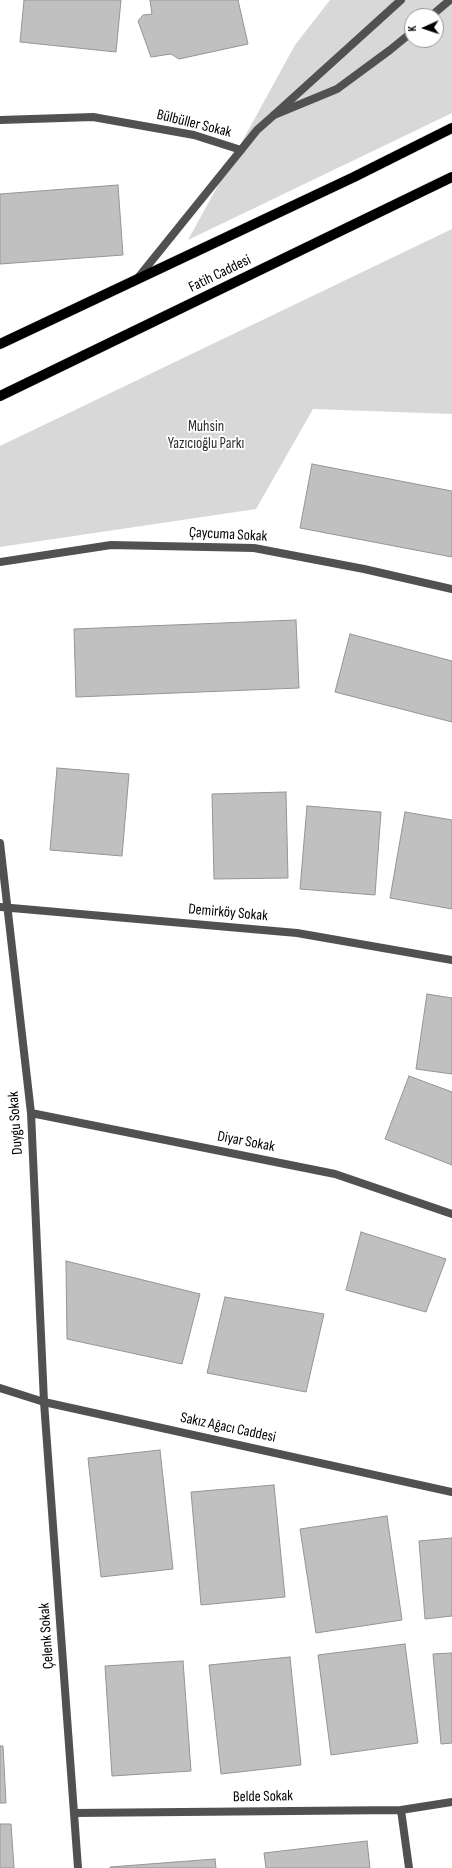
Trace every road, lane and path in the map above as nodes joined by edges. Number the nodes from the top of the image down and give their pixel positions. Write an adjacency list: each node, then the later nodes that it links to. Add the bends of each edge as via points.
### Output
1 (400, 0): 5 (street)
2 (450, 0): 3 (street)
3 (440, 8)
4 (404, 39): 5 (street, via 337,89)
5 (274, 114): 8 (street)
6 (0, 120): 8 (street, Bülbüller Sokak, via 93,117 194,135)
7 (452, 128): 10 (main road, Fatih Caddesi)
8 (241, 150): 10 (street, Bülbüller Sokak)
9 (452, 177): 12 (main road, Fatih Caddesi)
10 (137, 279): 11 (main road, Fatih Caddesi)
11 (0, 344)
12 (0, 396)
13 (0, 562): 14 (street, Çaycuma Sokak, via 111,546 254,548)
14 (452, 589)
15 (0, 843): 16 (street, Duygu Sokak)
16 (3, 907): 17 (street, Demirköy Sokak, via 297,933); 18 (street, Duygu Sokak)
17 (452, 960)
18 (31, 1112): 19 (street, Diyar Sokak, via 335,1174); 21 (street, Duygu Sokak)
19 (452, 1214)
20 (0, 1388): 21 (street, Sakız Ağacı Caddesi)
21 (44, 1402): 22 (street, Sakız Ağacı Caddesi); 25 (street, Çelenk Sokak)
22 (452, 1492)
23 (452, 1802): 24 (street, Belde Sokak)
24 (401, 1810): 25 (street, Belde Sokak); 27 (street)
25 (74, 1813): 26 (street, Çelenk Sokak)
26 (78, 1868)
27 (409, 1868)

